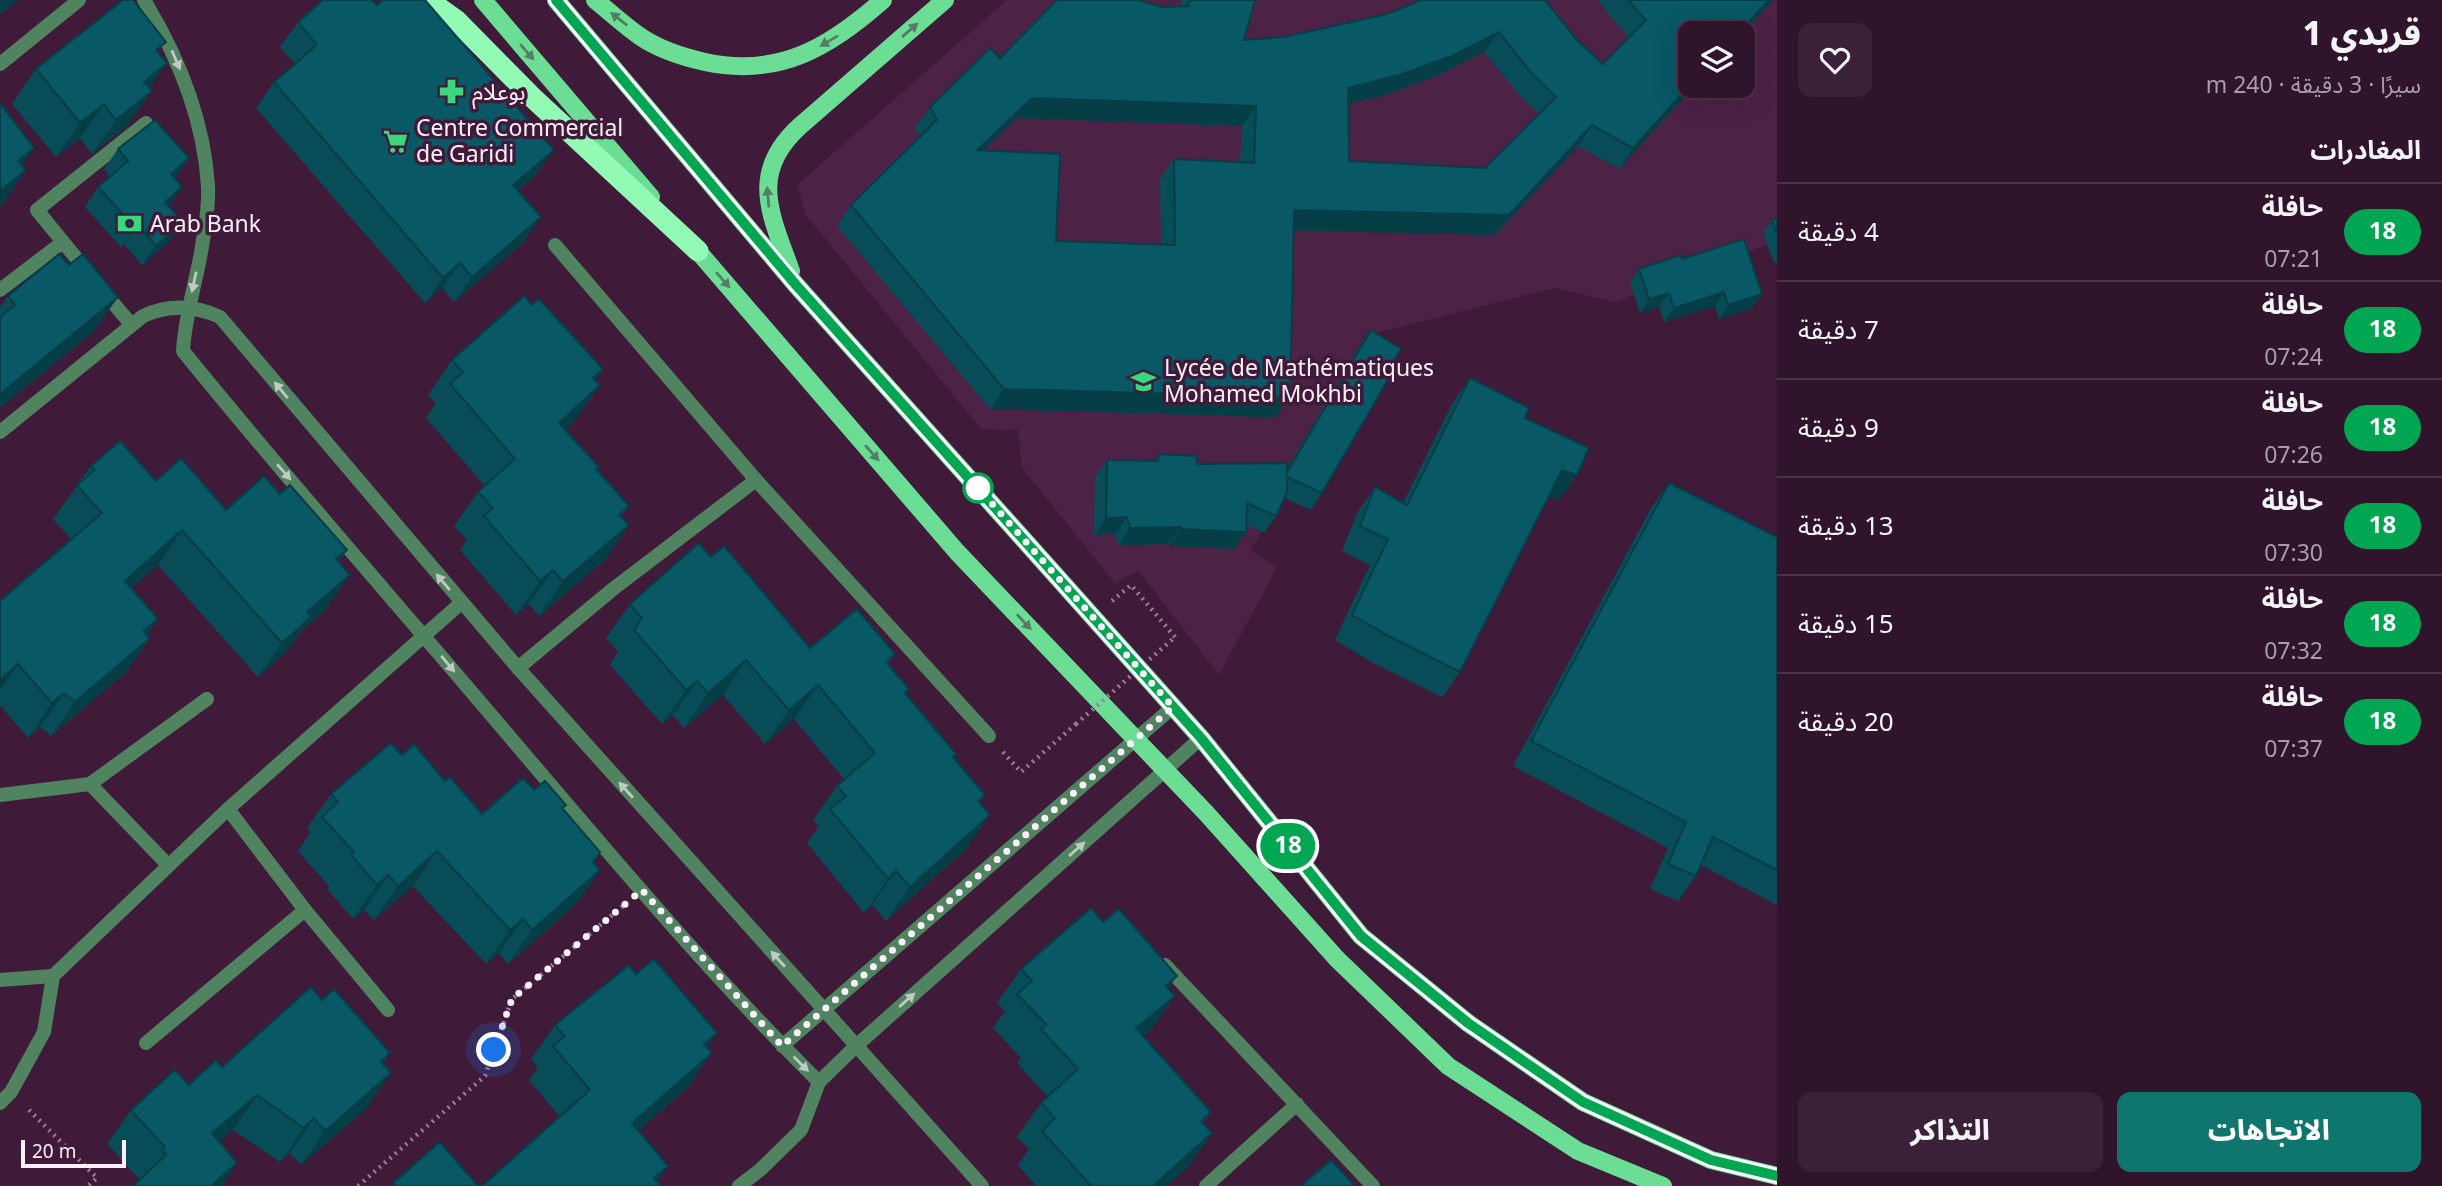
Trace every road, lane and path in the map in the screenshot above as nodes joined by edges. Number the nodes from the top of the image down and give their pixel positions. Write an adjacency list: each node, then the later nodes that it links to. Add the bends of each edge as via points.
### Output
1 (79, 0): 9 (street)
2 (144, 0): 16 (street, one-way to 16, via 181,72 200,134 208,187 203,241)
3 (428, 0): 13 (highway, via 456,20)
4 (483, 0): 13 (main road, one-way to 13)
5 (556, 0): 14 (main road)
6 (595, 0): 7 (main road, one-way to 6, via 852,28 815,50 754,66 724,66 682,57 643,38)
7 (883, 0)
8 (945, 0): 14 (main road, one-way to 8, via 770,213 768,174 775,156 785,139)
9 (0, 64)
10 (146, 122): 11 (street, via 37,210)
11 (63, 242): 15 (street); 17 (street)
12 (555, 245): 19 (street)
13 (698, 251): 28 (main road, one-way to 28, via 957,552)
14 (796, 285): 25 (main road)
15 (0, 290)
16 (189, 307): 17 (street, via 157,310); 21 (street, one-way to 16, via 220,317); 22 (street, one-way to 22, via 183,351)
17 (131, 324): 18 (street)
18 (0, 432)
19 (756, 480): 23 (street); 26 (street)
20 (1131, 585): 30 (path, bridge, via 1175,637)
21 (461, 603): 22 (street); 23 (street)
22 (424, 635): 33 (street); 35 (street, one-way to 35)
23 (518, 668): 41 (street, one-way to 23)
24 (207, 699): 31 (street)
25 (1173, 707): 27 (main road); 28 (street)
26 (989, 736)
27 (1201, 738): 29 (street); 49 (main road, via 1361,936 1468,1023 1583,1102 1711,1160)
28 (1136, 740): 29 (main road); 41 (street)
29 (1165, 770): 44 (street, one-way to 29); 56 (main road, via 1337,958 1448,1066 1578,1151)
30 (1021, 772)
31 (90, 784): 32 (street); 34 (street)
32 (0, 795)
33 (228, 809): 34 (street); 36 (street)
34 (168, 865): 38 (street)
35 (642, 890): 43 (street); 51 (path, via 512,999 485,1076)
36 (305, 910): 40 (street); 42 (street)
37 (1156, 956): 48 (street)
38 (53, 976): 39 (street); 46 (street, via 44,1032)
39 (0, 981)
40 (388, 1010)
41 (824, 1010): 43 (street); 44 (street)
42 (146, 1043)
43 (782, 1046): 45 (street, one-way to 45)
44 (856, 1046): 45 (street); 53 (street)
45 (819, 1082): 52 (street, via 801,1130)
46 (11, 1092): 47 (street); 50 (path, via 97,1178)
47 (0, 1103)
48 (1297, 1104): 54 (street); 55 (street)
49 (1777, 1176)
50 (88, 1186)
51 (358, 1186)
52 (739, 1186)
53 (982, 1186)
54 (1206, 1186)
55 (1373, 1186)
56 (1663, 1186)

